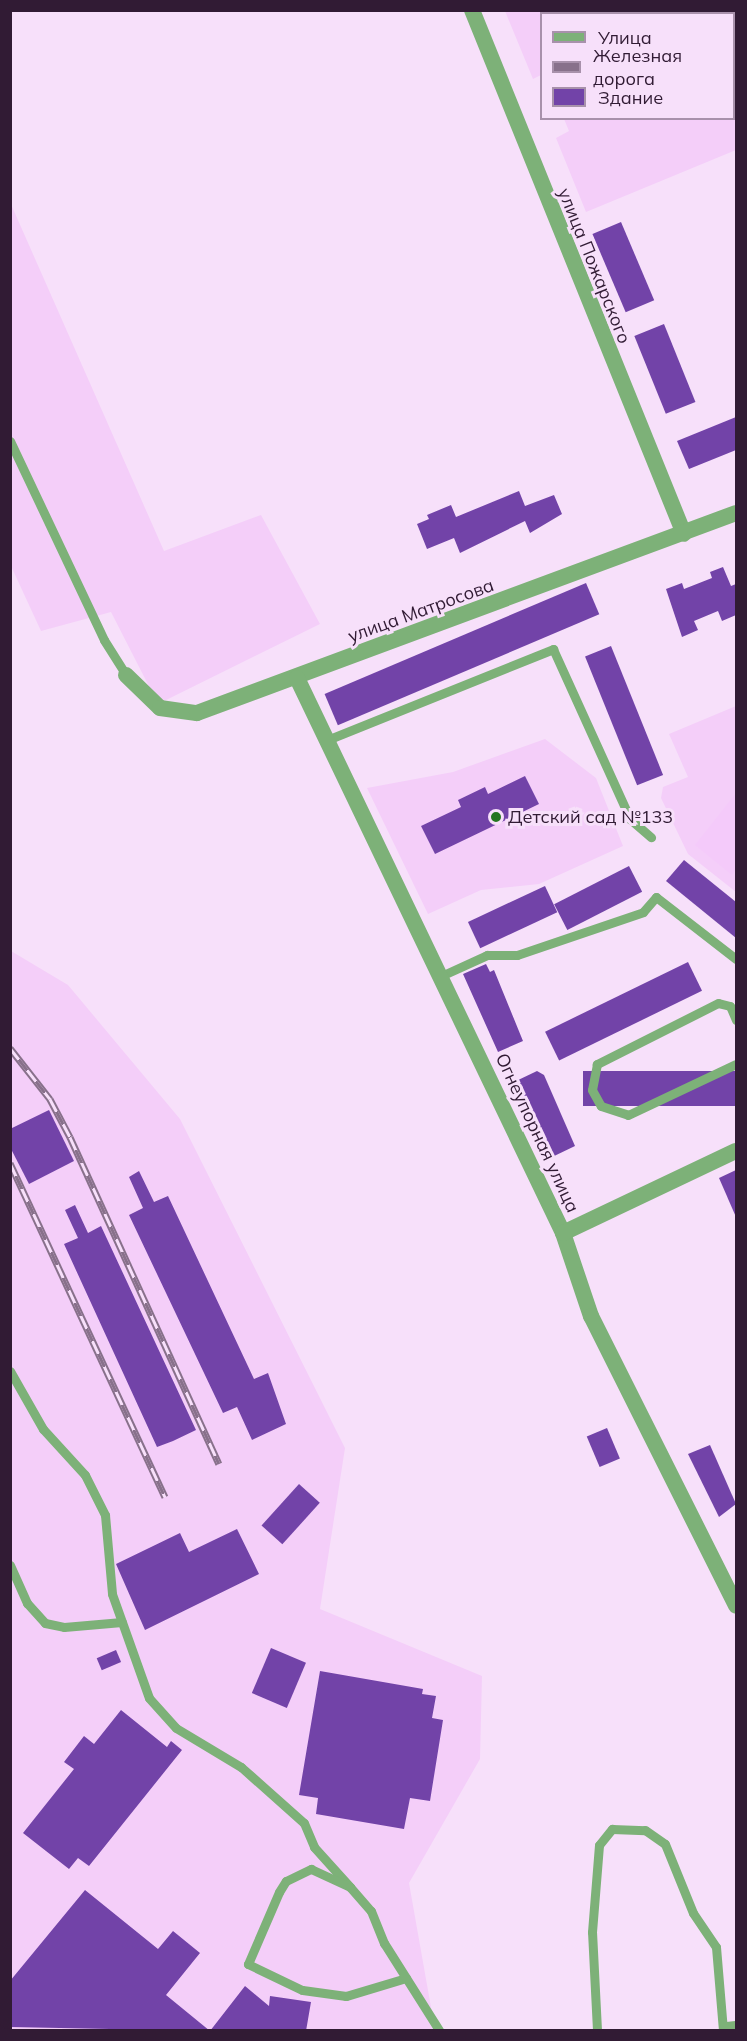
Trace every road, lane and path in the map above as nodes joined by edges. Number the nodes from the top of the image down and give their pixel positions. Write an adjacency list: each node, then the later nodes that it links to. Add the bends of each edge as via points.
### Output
1 (472, 10): 4 (street, улица Пожарского)
2 (10, 441): 5 (lane, via 104,640)
3 (736, 513): 4 (street, улица Матросова)
4 (684, 534): 6 (street, улица Матросова)
5 (126, 675): 6 (street, улица Матросова, via 160,708 197,713)
6 (297, 678): 7 (street, Огнеупорная улица)
7 (327, 740): 8 (lane, via 553,649 630,819); 10 (street, Огнеупорная улица)
8 (651, 837)
9 (736, 959): 10 (lane, via 656,897 643,912 517,955 487,955)
10 (441, 976): 14 (street, Огнеупорная улица)
11 (736, 1020): 12 (lane, via 730,1006 718,1003 597,1064 592,1090 601,1106 628,1115)
12 (736, 1064)
13 (736, 1151): 14 (street)
14 (563, 1233): 17 (street, Огнеупорная улица, via 591,1316)
15 (10, 1371): 19 (lane, via 42,1429 85,1475 105,1515 111,1542 110,1581)
16 (10, 1565): 19 (lane, via 27,1603 45,1623 64,1627)
17 (733, 1589): 18 (street, Огнеупорная улица)
18 (736, 1606)
19 (122, 1622): 20 (lane, via 156,1708 185,1736 241,1767 304,1823 314,1847)
20 (350, 1887): 21 (lane, via 371,1911); 21 (lane, via 311,1869 286,1881 248,1965 302,1990 346,1996)
21 (406, 1978): 23 (lane)
22 (736, 2029): 25 (street)
23 (439, 2031)
24 (597, 2031): 25 (lane, via 592,1932 599,1845 612,1829 645,1830 665,1844 693,1913 716,1947)
25 (725, 2031)

